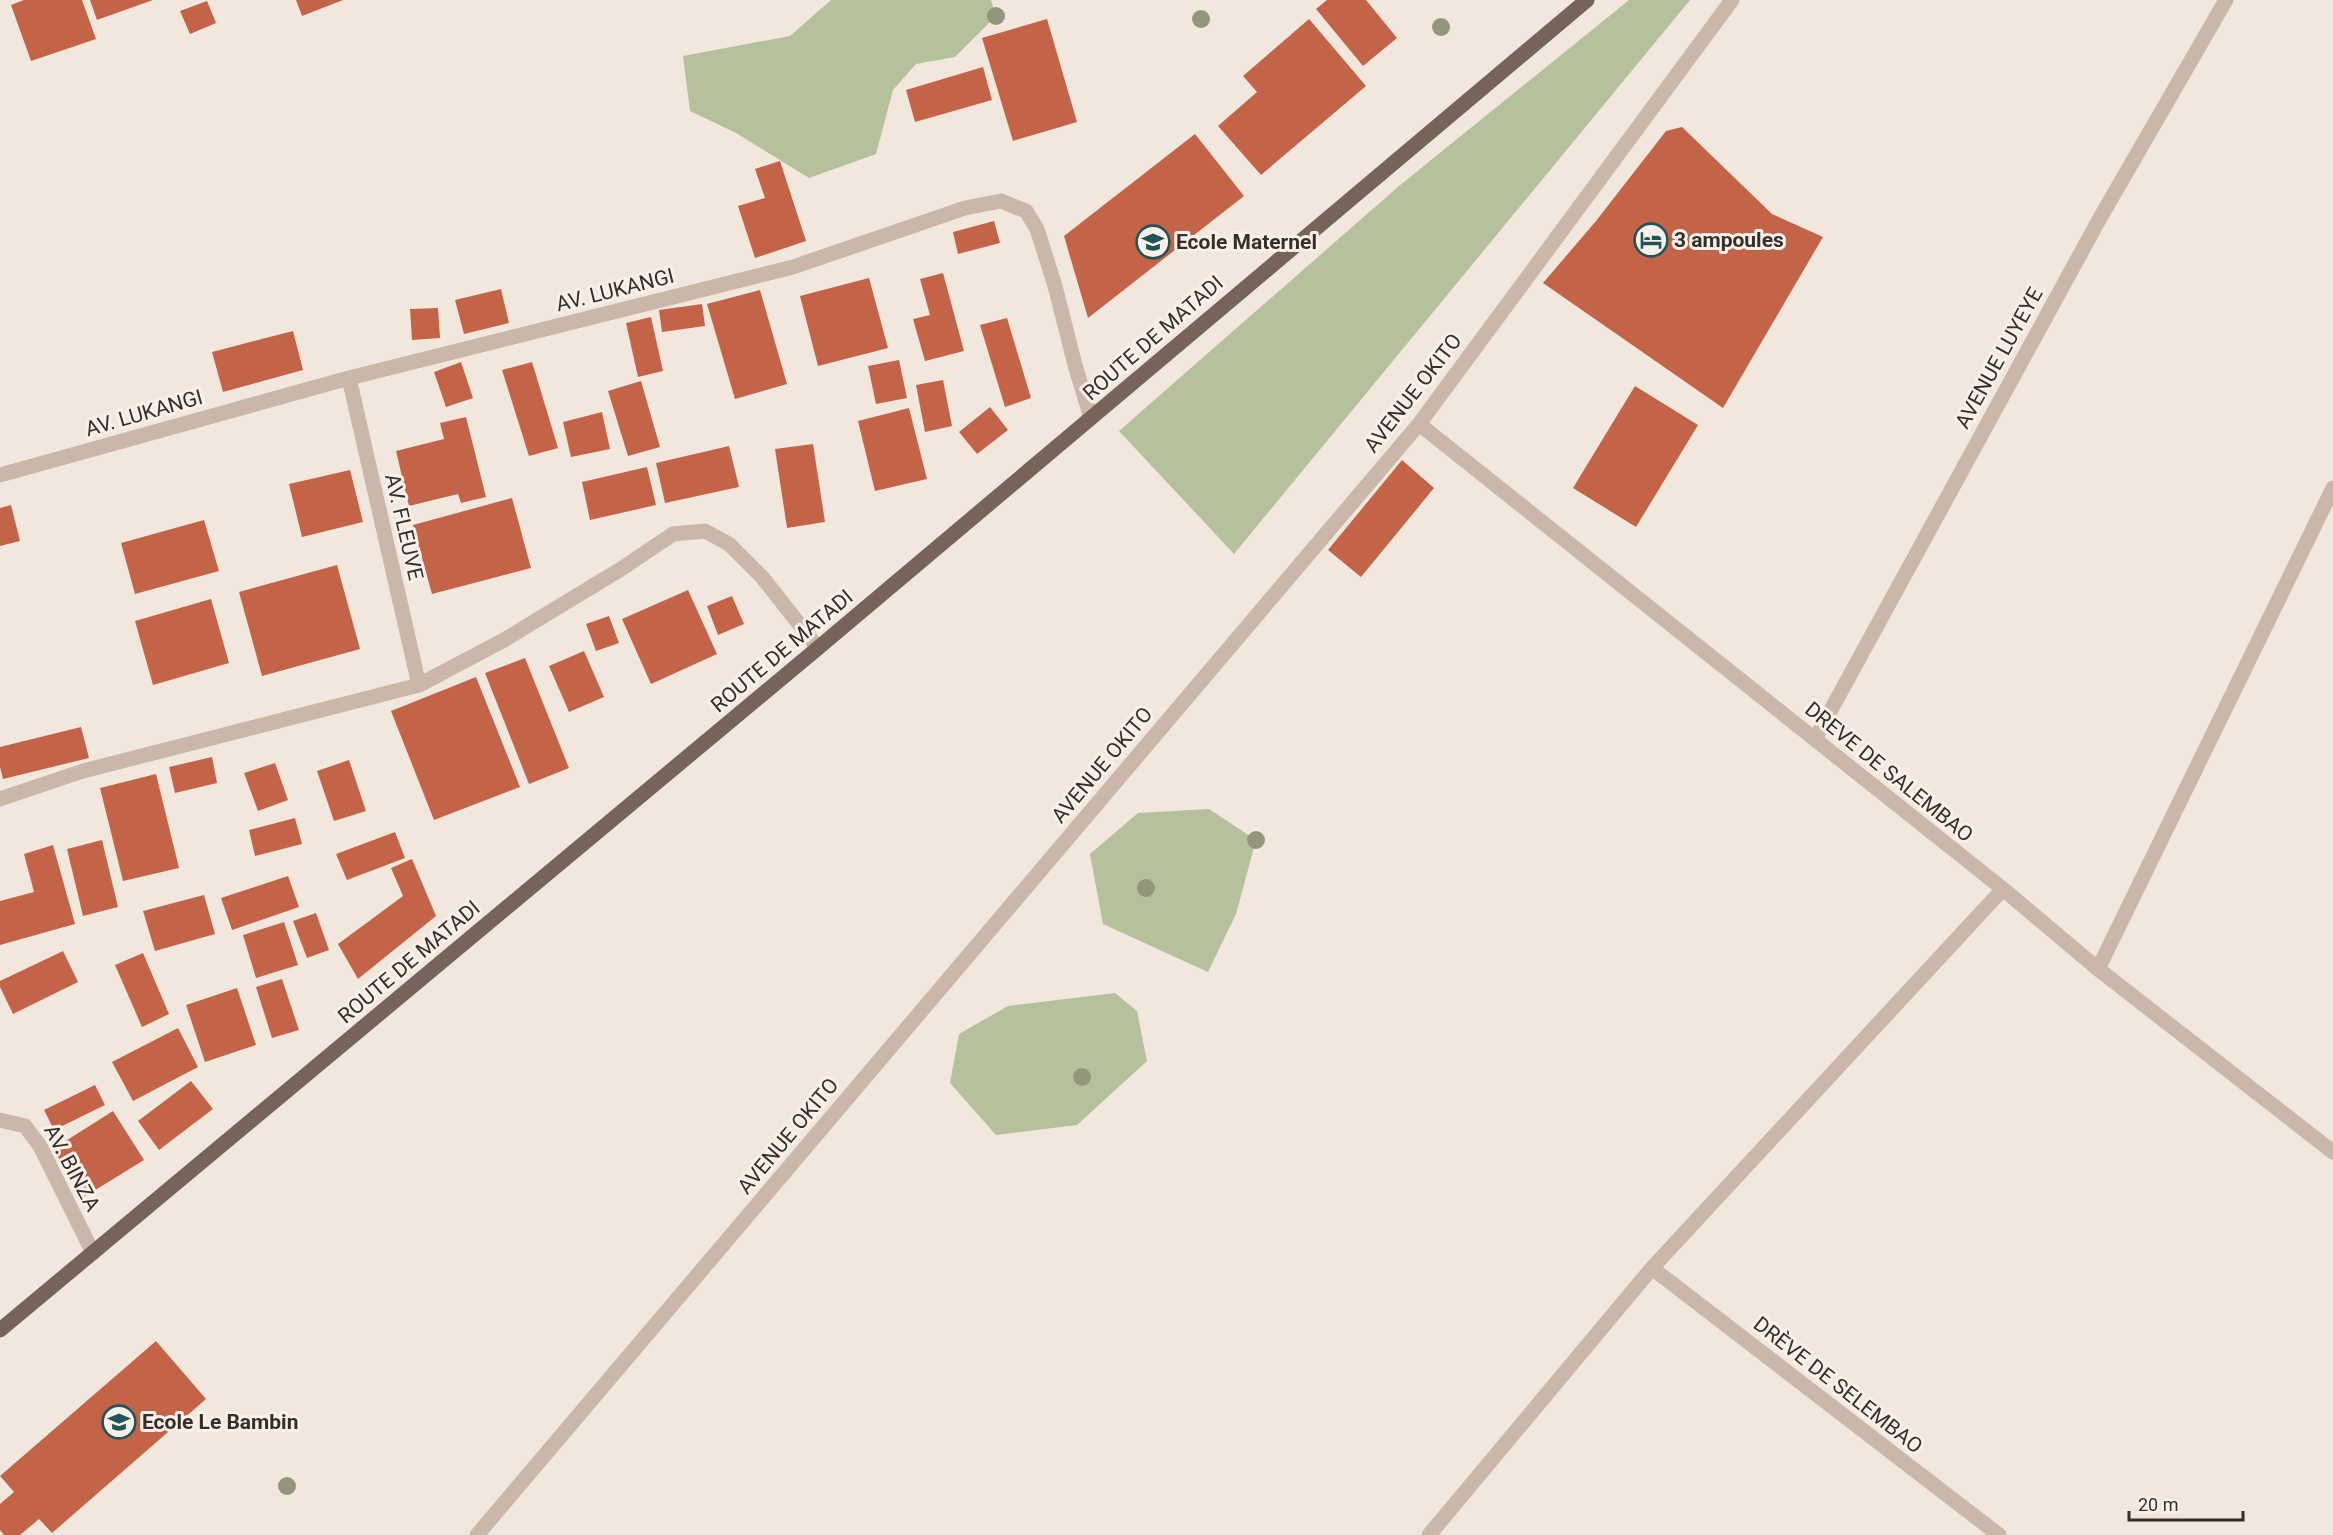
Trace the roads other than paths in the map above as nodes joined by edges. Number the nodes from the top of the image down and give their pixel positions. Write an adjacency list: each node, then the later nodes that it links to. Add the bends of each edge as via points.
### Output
1 (1587, 0): 5 (main road, ROUTE DE MATADI)
2 (1732, 0): 6 (street, AVENUE OKITO)
3 (2226, 0): 11 (street, AVENUE LUYEYE, via 2100,218)
4 (349, 378): 5 (street, AV. LUKANGI, via 793,267 965,208 1001,201 1026,211 1036,229); 7 (street, AV. LUKANGI); 10 (street, AV. FLEUVE)
5 (1091, 418): 9 (main road, ROUTE DE MATADI)
6 (1419, 424): 11 (street, DREVE DE SALEMBAO); 20 (street, AVENUE OKITO)
7 (0, 475)
8 (2333, 488): 14 (street)
9 (818, 648): 10 (street, via 762,577 729,544 705,531 673,534 504,640); 17 (main road, ROUTE DE MATADI)
10 (419, 685): 12 (street, via 83,771)
11 (1815, 740): 13 (street, DREVE DE SALEMBAO)
12 (0, 799)
13 (2003, 889): 14 (street, DREVE DE SALEMBAO); 18 (street)
14 (2098, 969): 16 (street, DREVE DE SALEMBAO)
15 (0, 1120): 17 (street, AV. BINZA, via 25,1126 40,1146)
16 (2333, 1152)
17 (93, 1253): 19 (main road, ROUTE DE MATADI)
18 (1652, 1268): 21 (street); 22 (street, DRÈVE DE SELEMBAO)
19 (0, 1330)
20 (477, 1535)
21 (1429, 1535)
22 (2000, 1535)

